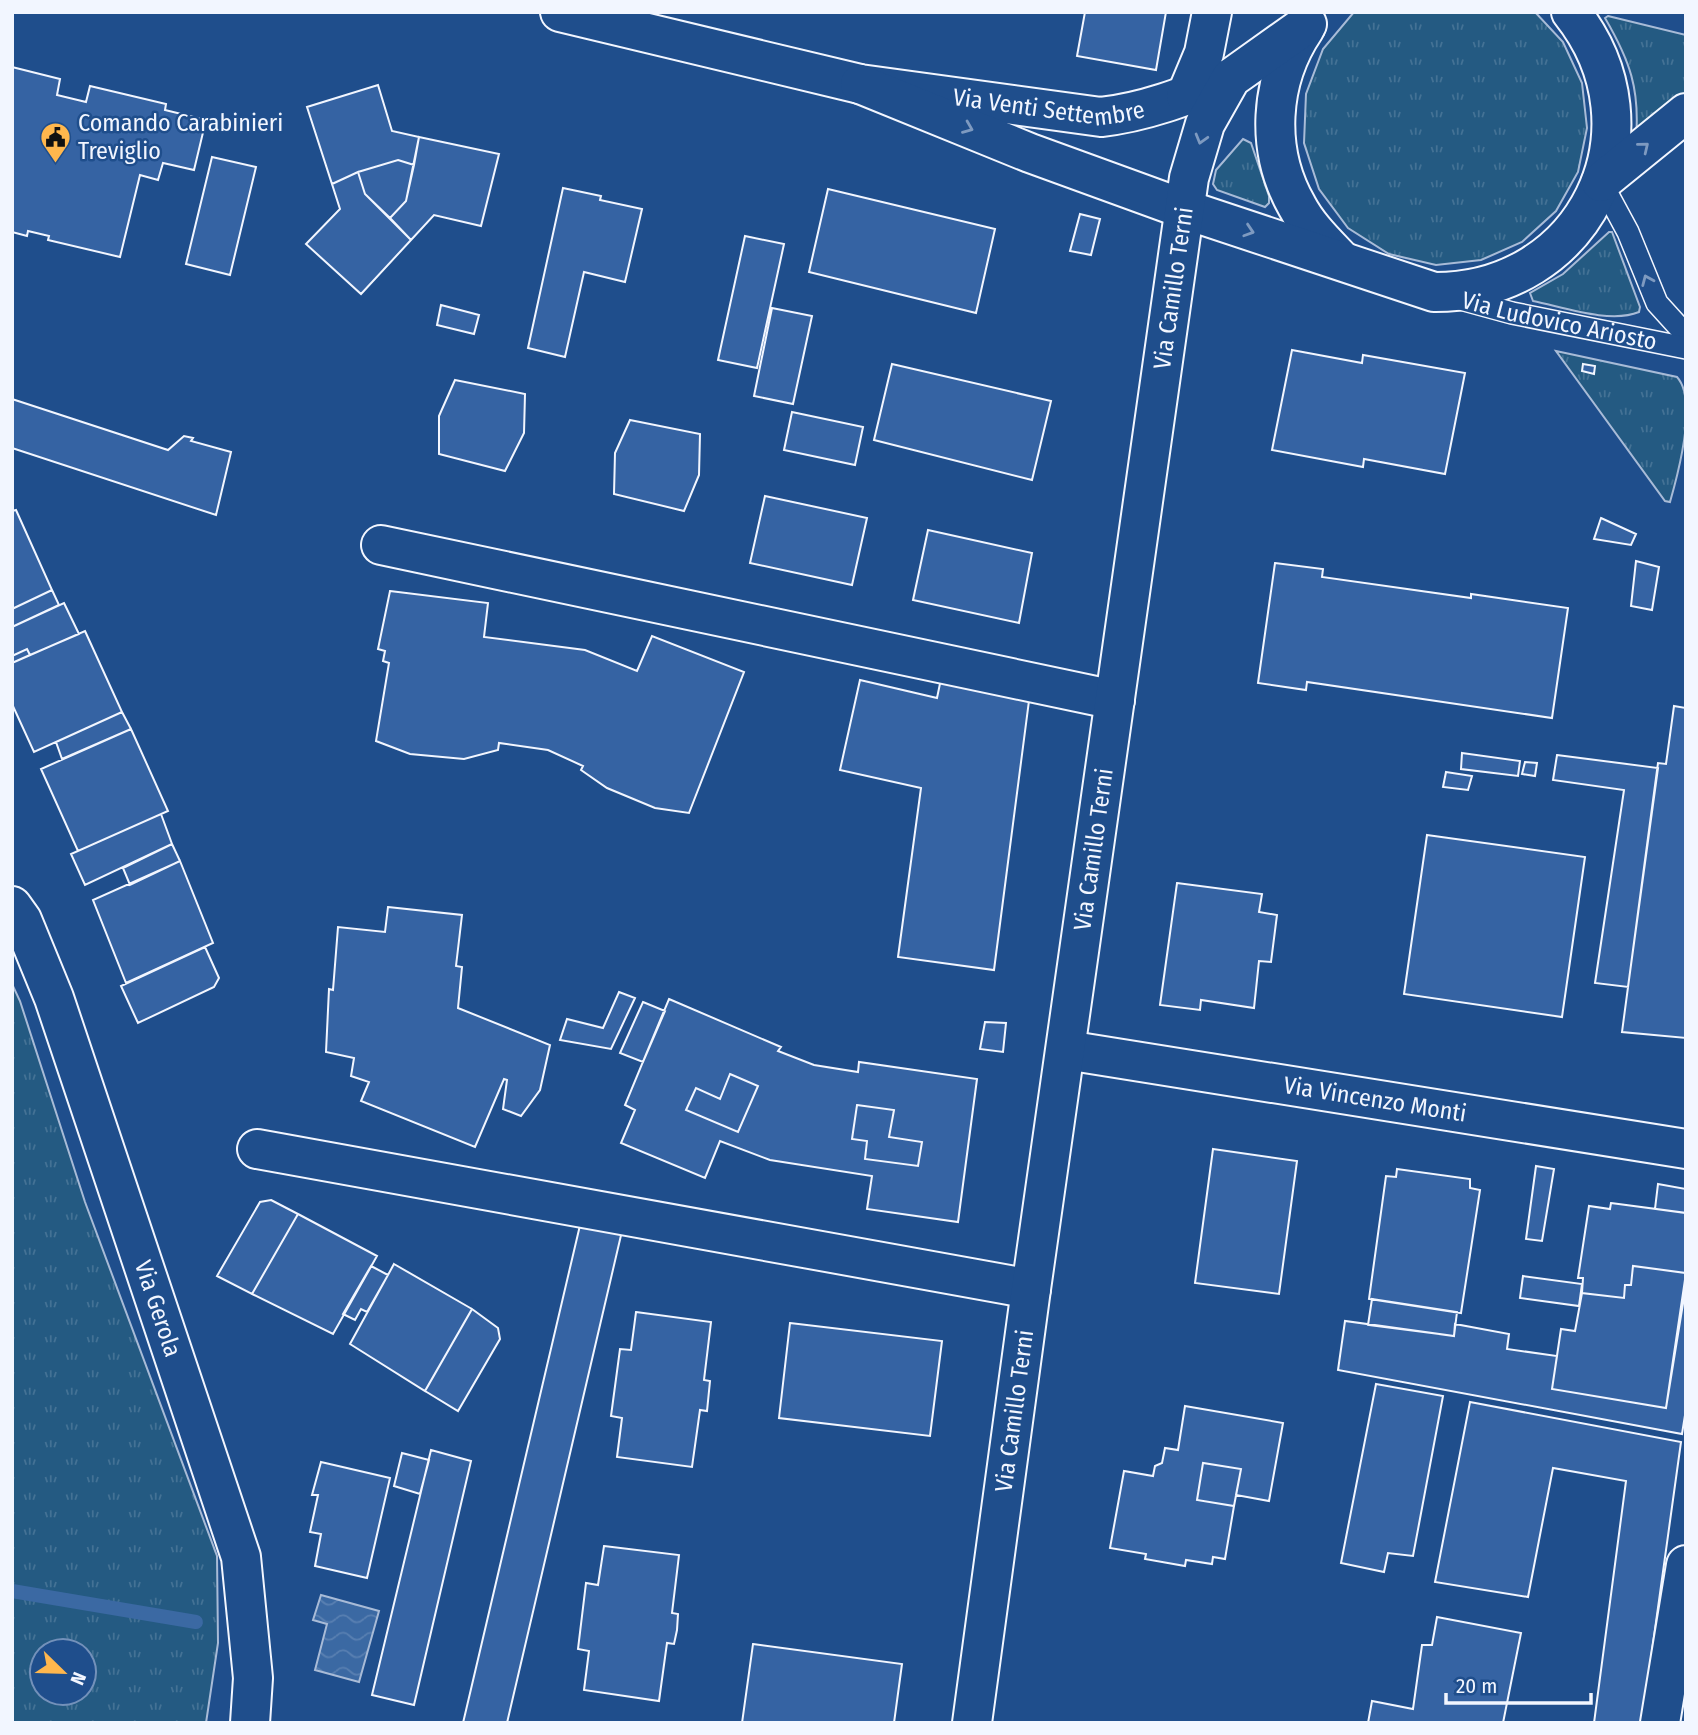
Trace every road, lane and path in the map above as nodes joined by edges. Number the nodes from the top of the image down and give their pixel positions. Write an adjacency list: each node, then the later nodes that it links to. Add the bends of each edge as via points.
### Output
1 (560, 12): 6 (street, Via Venti Settembre)
2 (1212, 12): 7 (street, via 1204,53)
3 (1571, 12): 9 (street, via 1595,48 1611,102 1609,155)
4 (1312, 18): 5 (street, Via Camillo Terni); 11 (street, via 1289,54 1278,88 1276,143 1297,207)
5 (1231, 78): 7 (street, Via Venti Settembre); 10 (street, Via Camillo Terni, one-way to 10, via 1205,124)
6 (860, 84): 7 (street, Via Venti Settembre, via 1101,117 1128,114); 10 (street, Via Venti Settembre, one-way to 10)
7 (1186, 96)
8 (1686, 113): 9 (street, one-way to 8)
9 (1601, 182): 12 (street, via 1580,222 1535,265 1476,289); 13 (lane, Via Ludovico Ariosto, one-way to 9, via 1657,303 1628,232)
10 (1184, 209): 11 (street, Via Venti Settembre, one-way to 11); 16 (street, Via Camillo Terni)
11 (1343, 261): 12 (street, Via Venti Settembre)
12 (1434, 292): 14 (lane, Via Ludovico Ariosto, via 1512,313)
13 (1686, 335)
14 (1686, 348)
15 (381, 545): 16 (street)
16 (1115, 700): 18 (street, Via Camillo Terni)
17 (12, 906): 23 (street, Via Gerola, via 54,998 241,1557 253,1678)
18 (1066, 1050): 20 (street, Via Vincenzo Monti); 21 (street, Via Camillo Terni)
19 (257, 1149): 21 (street)
20 (1686, 1149)
21 (1031, 1289): 24 (street, Via Camillo Terni)
22 (1686, 1565): 25 (street)
23 (250, 1723)
24 (972, 1723)
25 (1660, 1723)

